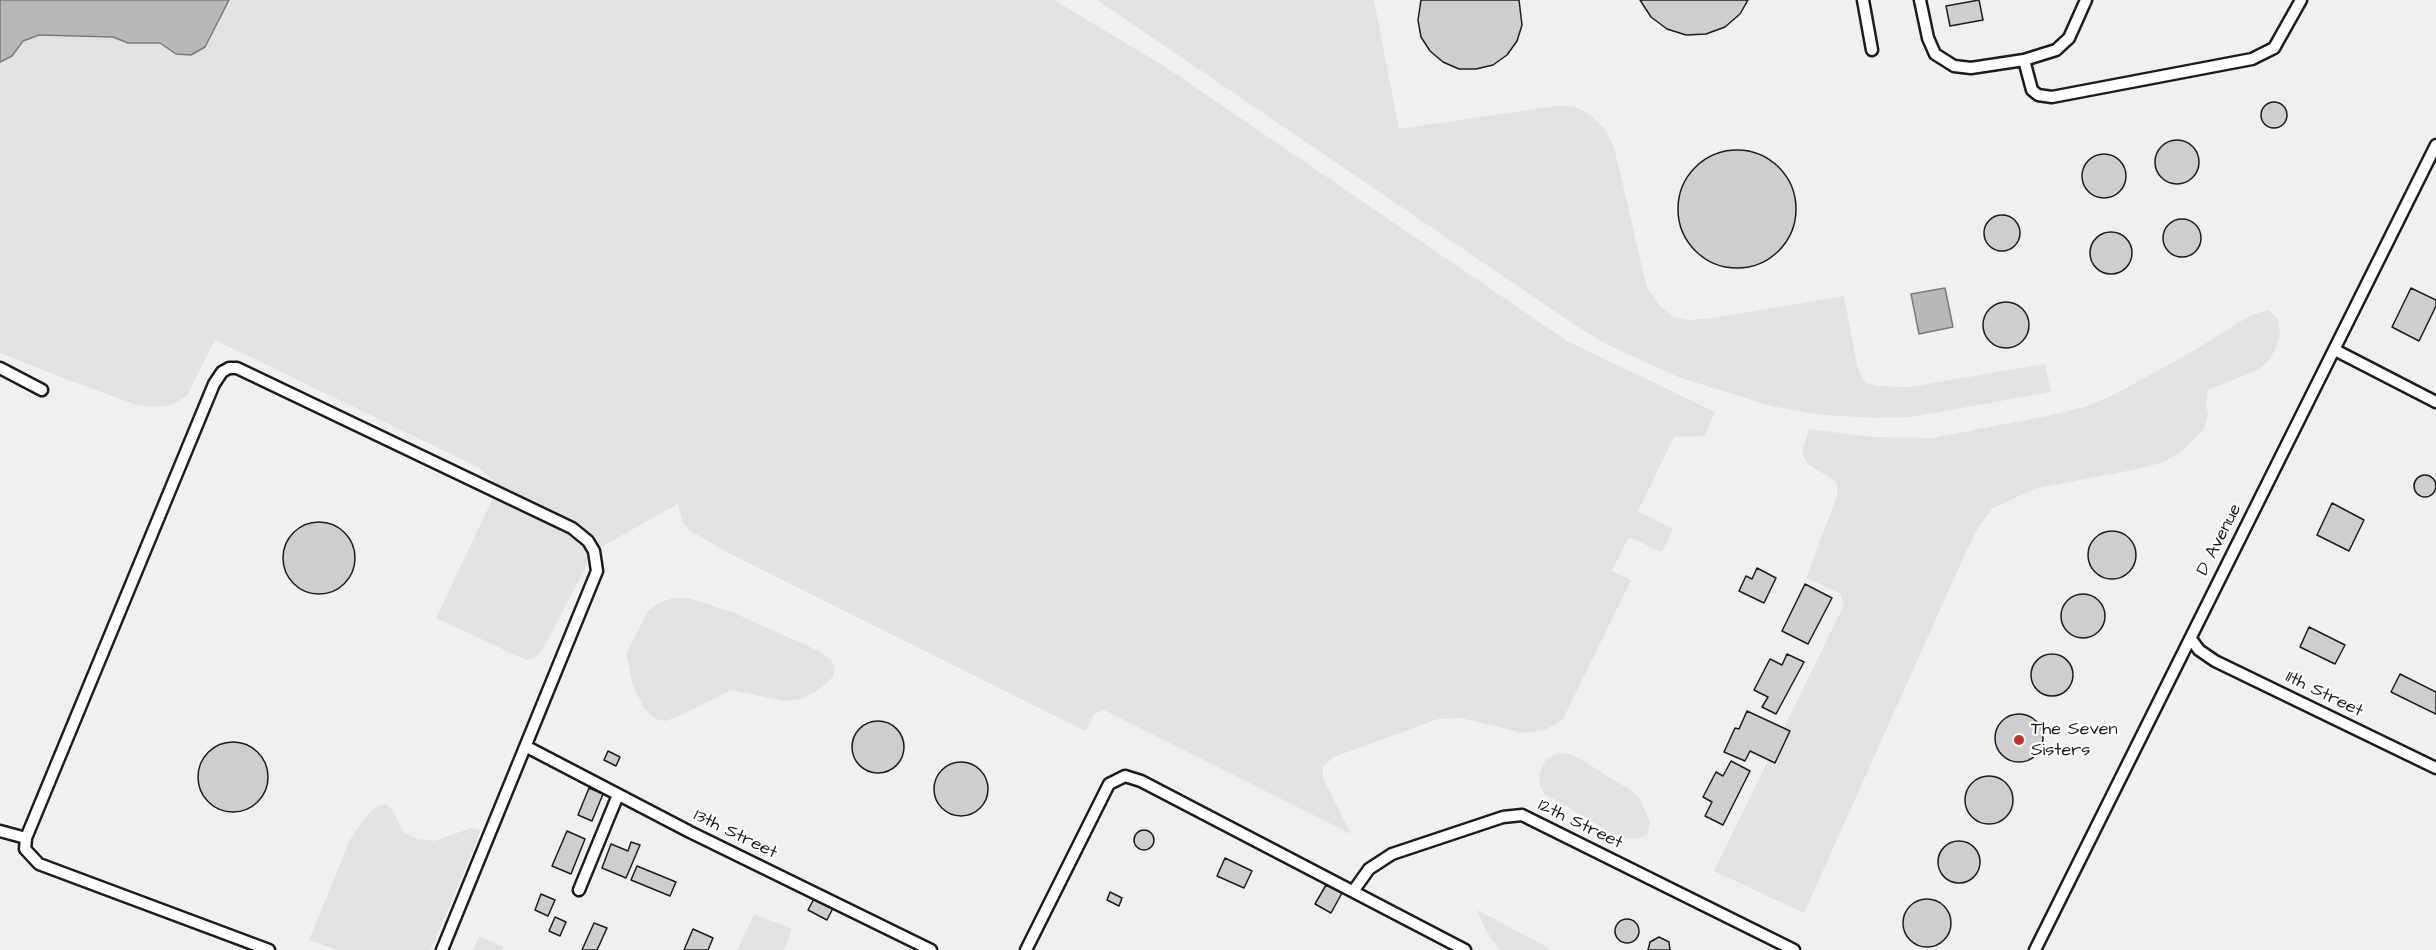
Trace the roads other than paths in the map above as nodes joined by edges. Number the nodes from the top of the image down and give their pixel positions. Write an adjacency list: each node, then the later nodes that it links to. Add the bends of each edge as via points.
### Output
1 (1863, 0): 5 (lane)
2 (1920, 0): 6 (lane, via 1931,47 1948,63 1971,68)
3 (2086, 0): 6 (lane, via 2063,44 2049,53)
4 (2301, 0): 6 (lane, via 2274,48 2252,59 2052,97 2032,90)
5 (1872, 51)
6 (2024, 60)
7 (2436, 145): 8 (lane, D Avenue)
8 (2335, 350): 11 (lane); 12 (lane, D Avenue, via 2211,592)
9 (0, 368): 10 (lane)
10 (42, 390)
11 (2436, 402)
12 (2191, 639): 14 (lane, 11th Street, via 2216,661); 26 (lane, D Avenue)
13 (526, 747): 15 (lane, 13th Street); 17 (lane, via 597,571 597,560 588,542 564,524 246,370 229,368 214,384); 21 (lane)
14 (2436, 768)
15 (618, 795): 18 (lane); 22 (lane, 13th Street)
16 (0, 831): 17 (lane)
17 (26, 838): 20 (lane, via 25,849 39,864)
18 (579, 890)
19 (1354, 890): 23 (lane, via 1125,776 1109,784); 24 (lane); 25 (lane, 12th Street, via 1369,869 1392,854 1503,817 1522,815)
20 (268, 950)
21 (442, 950)
22 (932, 950)
23 (1026, 950)
24 (1465, 950)
25 (1794, 950)
26 (2035, 950)

